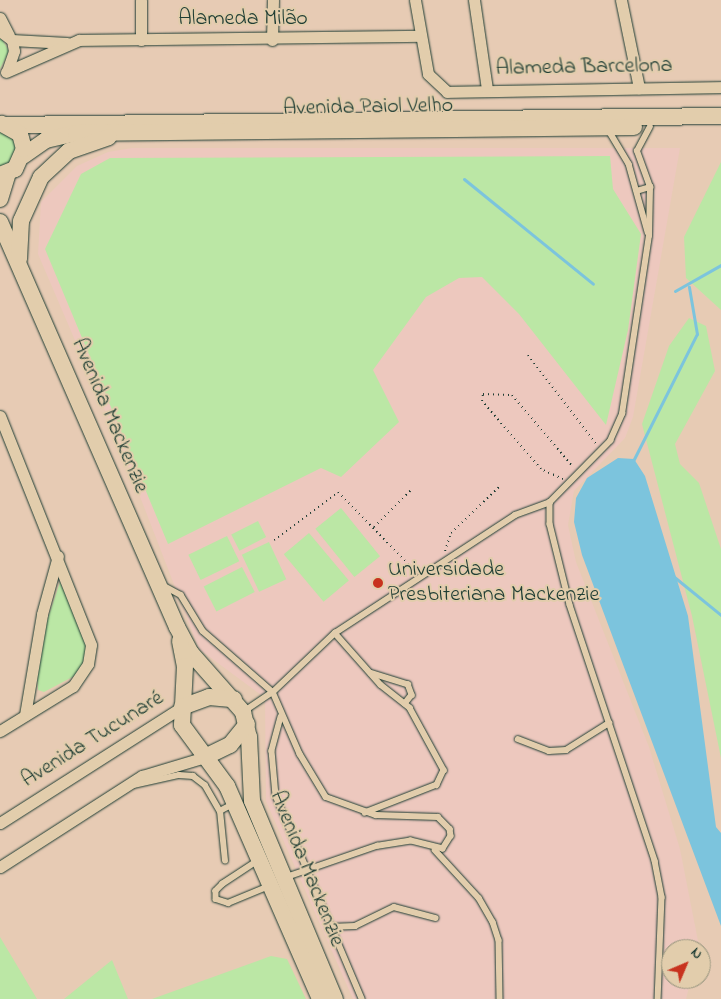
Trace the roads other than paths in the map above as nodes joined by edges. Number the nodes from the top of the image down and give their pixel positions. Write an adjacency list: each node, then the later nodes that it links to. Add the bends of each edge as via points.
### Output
1 (141, 0): 9 (street)
2 (273, 0): 10 (street)
3 (415, 0): 8 (street)
4 (474, 0): 15 (street)
5 (621, 0): 14 (street)
6 (0, 18): 7 (street)
7 (7, 36): 11 (street, Alameda Milão); 12 (street, via 14,59)
8 (420, 36): 10 (street, Alameda Milão); 15 (street, Alameda Barcelona, via 428,74 447,92)
9 (141, 40): 10 (street, Alameda Milão); 11 (street, Alameda Milão)
10 (272, 40)
11 (67, 43): 12 (street, Alameda Milão)
12 (3, 74)
13 (721, 87): 14 (street, Alameda Barcelona)
14 (639, 88): 15 (street, Alameda Barcelona)
15 (487, 89)
16 (721, 116): 17 (main road, Avenida Paiol Velho, via 99,120)
17 (3, 124): 22 (main road, via 20,134)
18 (607, 127): 19 (main road, Avenida Paiol Velho); 21 (main road, Avenida Paiol Velho); 24 (lane)
19 (650, 127): 20 (main road, Avenida Paiol Velho); 23 (lane, via 637,149)
20 (721, 127)
21 (119, 133): 22 (main road, Avenida Paiol Velho, via 65,133 39,144); 31 (main road, via 69,151 41,177 21,221)
22 (23, 156): 25 (main road, Avenida Paiol Velho)
23 (639, 158): 24 (lane); 26 (lane)
24 (629, 164): 27 (lane)
25 (4, 174): 28 (main road)
26 (650, 187): 27 (lane); 30 (lane)
27 (637, 191): 30 (lane)
28 (0, 199)
29 (0, 222): 31 (main road, Avenida Mackenzie)
30 (649, 236): 33 (lane, via 622,414 602,451)
31 (19, 262): 35 (main road, Avenida Mackenzie)
32 (0, 416): 34 (street)
33 (550, 502): 37 (lane, via 514,515); 45 (lane, via 550,524 568,596)
34 (58, 556): 43 (street, via 42,614); 43 (street, via 89,631 90,654 73,686)
35 (158, 584): 36 (main road, Avenida Mackenzie); 39 (lane, via 181,595 204,632)
36 (177, 627): 41 (main road, Avenida Mackenzie, via 185,666); 42 (main road, Avenida Mackenzie, via 200,664)
37 (335, 633): 38 (lane); 39 (lane)
38 (371, 673): 40 (lane); 40 (lane, via 408,684 412,695)
39 (272, 692): 42 (lane); 44 (lane)
40 (405, 704): 52 (lane, via 418,718 444,777 437,786)
41 (182, 707): 42 (main road, via 209,696); 48 (main road, Avenida Mackenzie, via 187,737); 53 (street, Avenida Tucunaré)
42 (242, 712): 48 (main road, via 230,745); 59 (main road, Avenida Mackenzie, via 252,801)
43 (25, 715): 46 (street)
44 (281, 718): 52 (lane, via 326,797); 58 (lane, via 272,751 276,796)
45 (609, 723): 47 (lane, via 566,750 549,751); 66 (lane, via 641,808 662,897)
46 (0, 731)
47 (518, 739)
48 (204, 757): 49 (street, via 156,770); 50 (main road, Avenida Mackenzie)
49 (127, 786): 51 (lane, via 193,776 205,784); 57 (street)
50 (235, 803): 51 (lane); 55 (main road, Avenida Mackenzie)
51 (220, 811): 56 (lane)
52 (365, 813): 54 (lane, via 438,816 452,836 449,845)
53 (0, 823)
54 (435, 850): 58 (lane, via 411,841 378,846); 65 (lane, via 479,898 493,922 499,940)
55 (260, 860): 59 (main road, Avenida Mackenzie); 59 (lane, via 223,884 216,891 216,899 228,903)
56 (226, 861)
57 (0, 867)
58 (306, 869): 59 (lane); 61 (lane)
59 (277, 882): 62 (main road, Avenida Mackenzie); 63 (main road, Avenida Mackenzie)
60 (436, 918): 61 (lane, via 394,907 356,926)
61 (329, 927): 64 (lane)
62 (320, 999)
63 (335, 999)
64 (362, 999)
65 (500, 999)
66 (658, 999)

